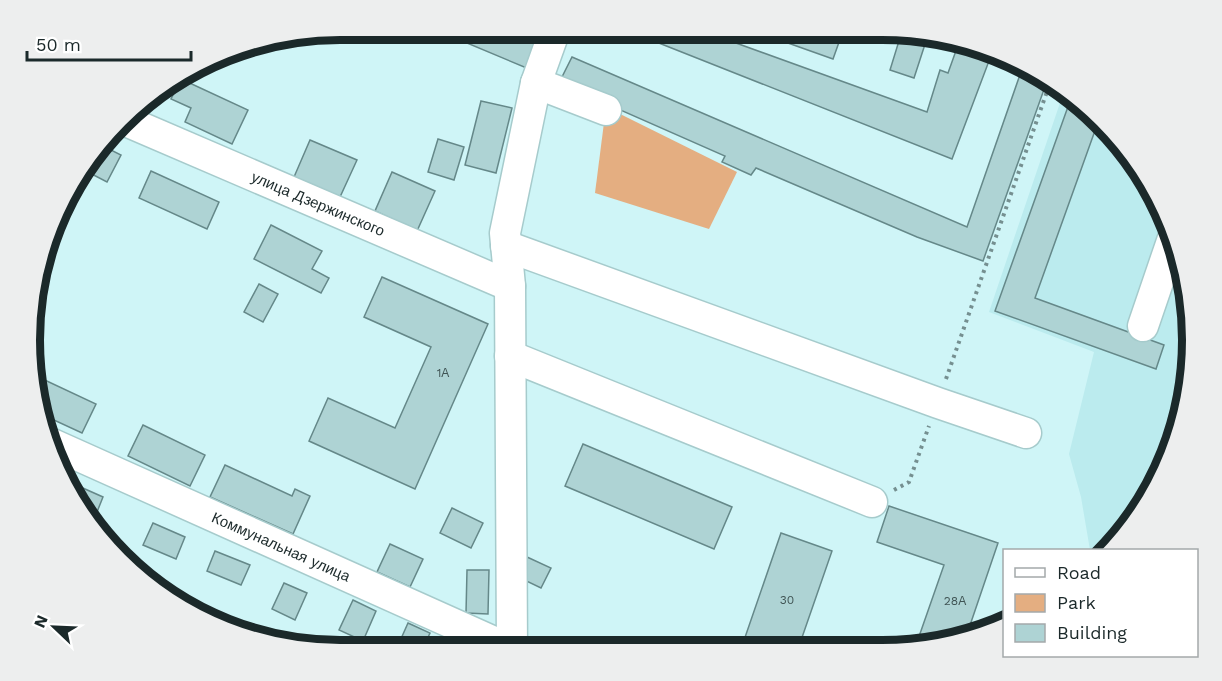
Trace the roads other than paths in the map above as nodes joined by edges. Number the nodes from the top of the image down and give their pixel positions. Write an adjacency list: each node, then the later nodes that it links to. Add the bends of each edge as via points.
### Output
1 (551, 40): 2 (street)
2 (536, 83): 3 (street); 5 (street, via 505,233)
3 (606, 110)
4 (133, 124): 7 (street, улица Дзержинского)
5 (506, 246): 7 (street); 10 (street)
6 (1168, 252): 8 (street)
7 (510, 286): 9 (street)
8 (1143, 326)
9 (510, 356): 12 (street); 14 (street)
10 (1026, 433)
11 (61, 449): 13 (street, Коммунальная улица)
12 (872, 502)
13 (490, 640)
14 (512, 640)

